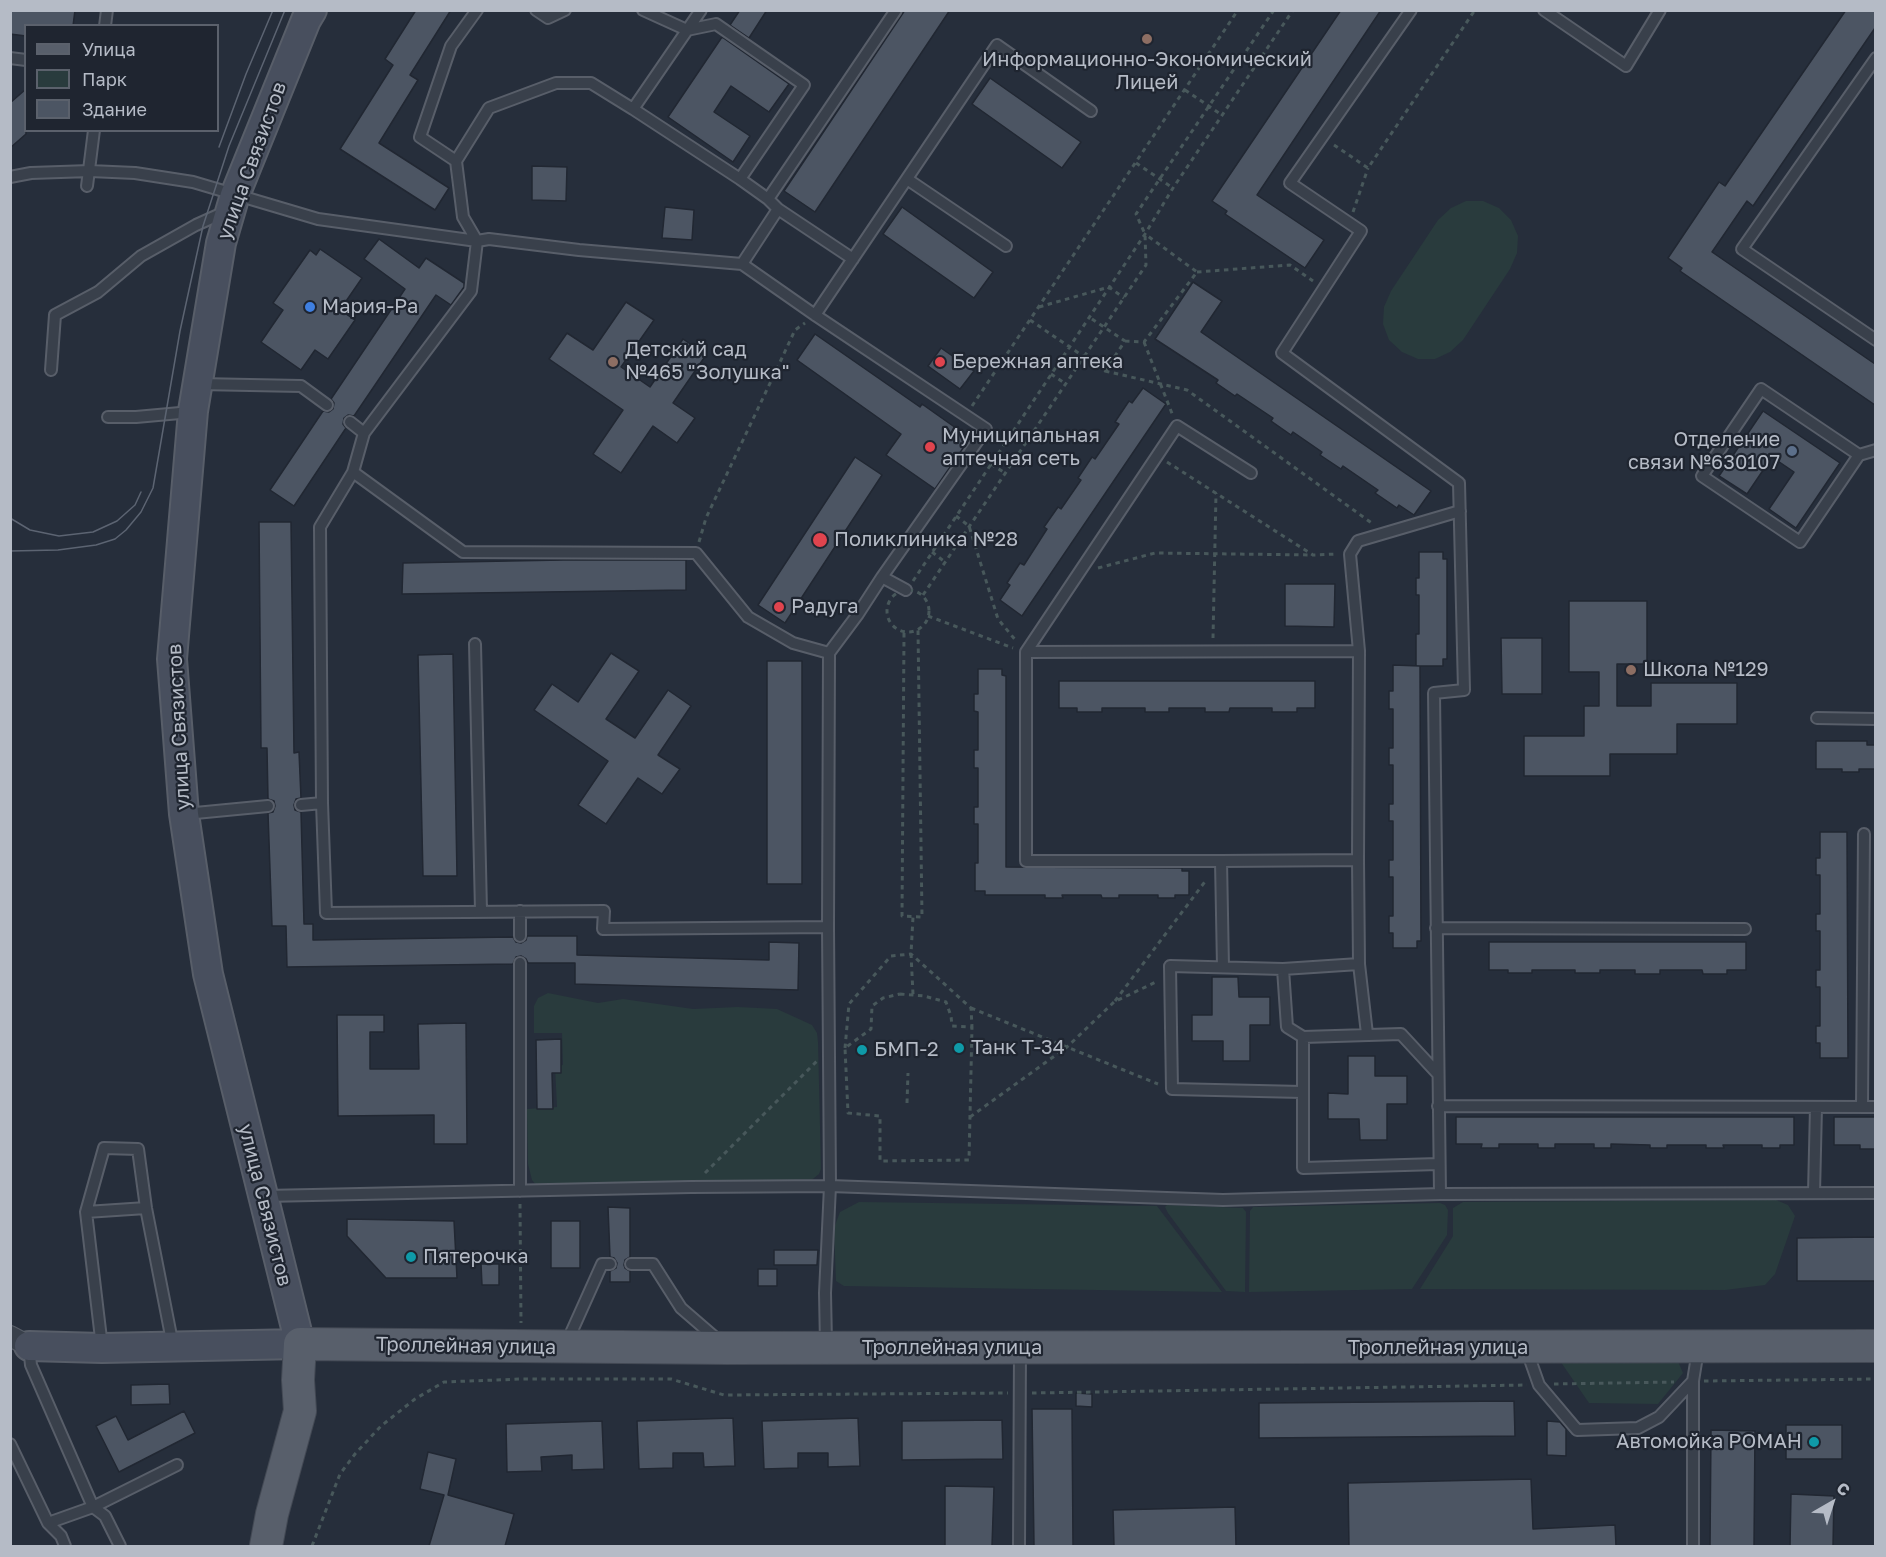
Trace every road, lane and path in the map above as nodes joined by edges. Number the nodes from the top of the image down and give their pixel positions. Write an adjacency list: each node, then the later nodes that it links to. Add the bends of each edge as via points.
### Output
1 (312, 10): 35 (main road, улица Связистов)
2 (477, 10): 24 (lane, via 451,46 420,137)
3 (537, 10): 4 (lane, via 548,18)
4 (565, 10)
5 (643, 10): 15 (lane)
6 (700, 10): 15 (lane)
7 (896, 10): 34 (lane)
8 (1238, 10): 17 (path)
9 (1275, 10): 18 (path)
10 (1293, 10): 21 (path)
11 (1411, 10): 23 (lane)
12 (1475, 10): 26 (path)
13 (1544, 10): 14 (lane, via 1626,66)
14 (1660, 10)
15 (687, 30): 19 (lane); 30 (lane, via 716,24 804,85)
16 (1875, 58): 52 (lane, via 1742,249)
17 (1185, 90): 18 (path); 25 (path)
18 (1209, 106): 21 (path); 31 (path)
19 (633, 109): 24 (lane, via 591,83 556,83 489,108); 30 (lane)
20 (1091, 111): 29 (lane, via 997,45)
21 (1222, 115): 33 (path)
22 (94, 132): 27 (lane)
23 (1322, 137): 26 (path); 37 (lane, via 1290,183)
24 (456, 160): 39 (lane, via 463,217)
25 (1136, 163): 31 (path); 47 (path)
26 (1368, 168): 37 (path)
27 (90, 171): 28 (lane); 32 (lane); 35 (lane, via 193,182)
28 (10, 177)
29 (907, 178): 40 (lane); 41 (lane)
30 (740, 179): 34 (lane)
31 (1160, 179): 33 (path); 38 (path, via 1136,214)
32 (87, 186)
33 (1173, 188): 38 (path)
34 (768, 199): 36 (lane)
35 (233, 202): 39 (lane, via 318,219); 57 (lane, via 141,256 98,292 55,315); 62 (main road, улица Связистов, via 221,243)
36 (778, 209): 41 (lane); 42 (lane)
37 (1348, 223): 45 (lane, via 1361,231)
38 (1145, 234): 43 (path); 44 (path); 46 (path, via 1146,265)
39 (477, 241): 42 (lane, via 489,239); 68 (lane, via 471,291)
40 (1006, 246)
41 (853, 259): 48 (lane)
42 (742, 264): 48 (lane)
43 (1197, 272): 45 (path, via 1290,265); 54 (path)
44 (1109, 287): 46 (path); 47 (path); 49 (path)
45 (1324, 288): 77 (lane, via 1282,353 1459,483)
46 (1124, 298): 51 (path)
47 (1038, 308): 50 (path)
48 (815, 315): 64 (lane); 82 (path, via 795,330 706,518)
49 (1089, 317): 51 (path); 55 (path)
50 (1030, 320): 55 (path); 64 (path)
51 (1104, 327): 53 (path); 56 (path)
52 (1875, 340)
53 (1125, 341): 54 (path); 58 (path)
54 (1144, 342): 61 (path)
55 (1069, 346): 56 (path); 59 (path)
56 (1084, 357): 58 (path); 60 (path)
57 (51, 370)
58 (1105, 370): 61 (path)
59 (1051, 374): 60 (path); 72 (path)
60 (1066, 384): 74 (path)
61 (1161, 384): 67 (path); 80 (path, via 1186,390)
62 (195, 398): 63 (lane, via 301,386); 65 (lane, via 136,417); 104 (main road, улица Связистов, via 172,659)
63 (327, 405)
64 (966, 415): 88 (lane, via 986,429)
65 (108, 417)
66 (350, 422): 68 (lane)
67 (1177, 426): 71 (lane); 75 (lane)
68 (364, 433): 73 (lane)
69 (1875, 450): 70 (lane)
70 (1858, 455): 70 (lane, via 1761,389 1702,476 1800,542)
71 (1158, 456): 76 (path); 87 (lane)
72 (991, 464): 74 (path); 78 (path)
73 (353, 472): 82 (lane, via 463,552); 101 (lane, via 320,527)
74 (1005, 473): 79 (path)
75 (1251, 473)
76 (1216, 493): 83 (path); 85 (path)
77 (1460, 511): 80 (lane); 112 (lane, via 1464,690 1434,693)
78 (956, 516): 79 (path); 81 (path)
79 (969, 526): 86 (path); 96 (path, via 998,619)
80 (1386, 533): 84 (lane, via 1358,541)
81 (932, 552): 86 (path); 89 (path)
82 (696, 553): 98 (lane, via 748,617 793,644)
83 (1215, 554): 85 (path); 87 (path, via 1155,553); 97 (path)
84 (1350, 554): 85 (path); 95 (lane)
85 (1313, 555)
86 (945, 561): 90 (path)
87 (1079, 573): 96 (lane)
88 (882, 577): 89 (lane); 98 (lane)
89 (906, 590): 90 (path); 93 (path, via 891,596 885,610 890,625)
90 (922, 595): 91 (path, via 929,607)
91 (928, 616): 92 (path); 96 (path)
92 (918, 630): 93 (path); 110 (path, via 922,917)
93 (904, 633): 110 (path, via 902,916)
94 (475, 644): 108 (lane)
95 (1359, 651): 97 (lane); 106 (lane)
96 (1026, 652): 97 (lane); 107 (lane, via 1026,861)
97 (1213, 652)
98 (829, 653): 111 (lane)
99 (1817, 718): 100 (lane)
100 (1875, 719)
101 (322, 803): 102 (lane); 108 (lane, via 326,913)
102 (301, 805)
103 (268, 806): 104 (lane)
104 (184, 814): 142 (main road, улица Связистов, via 208,974)
105 (1864, 834): 133 (lane)
106 (1358, 860): 107 (lane); 116 (lane)
107 (1221, 861): 117 (lane); 121 (path)
108 (482, 911): 109 (lane)
109 (520, 911): 111 (lane, via 604,911 603,929); 114 (lane)
110 (913, 917): 120 (path)
111 (828, 927): 137 (lane)
112 (1436, 928): 113 (lane); 127 (lane)
113 (1745, 929)
114 (520, 936)
115 (520, 963): 138 (lane)
116 (1359, 964): 118 (lane); 123 (lane)
117 (1223, 967): 118 (lane); 119 (lane, via 1170,966)
118 (1283, 969): 124 (lane, via 1287,1027)
119 (1170, 975): 121 (path); 128 (lane)
120 (912, 994): 135 (path, via 946,1002 952,1026 972,1027); 135 (path, via 883,998 872,1006 871,1029 845,1048 849,1113 880,1116 880,1161 969,1160)
121 (1114, 1002): 125 (path)
122 (971, 1008): 125 (path)
123 (1366, 1034): 124 (lane); 127 (lane, via 1401,1035)
124 (1303, 1037): 129 (lane)
125 (1067, 1047): 128 (path); 135 (path)
126 (908, 1073): 130 (path)
127 (1438, 1074): 131 (lane)
128 (1172, 1089): 129 (lane)
129 (1302, 1092): 136 (lane, via 1303,1168)
130 (907, 1103)
131 (1438, 1106): 132 (lane); 136 (lane)
132 (1816, 1107): 133 (lane); 139 (lane)
133 (1862, 1107): 134 (lane)
134 (1875, 1107)
135 (969, 1118)
136 (1438, 1164): 141 (lane)
137 (830, 1186): 138 (lane); 141 (lane, via 1223,1200); 156 (lane)
138 (520, 1191): 142 (lane); 150 (path)
139 (1814, 1193): 140 (lane); 141 (lane)
140 (1875, 1193)
141 (1440, 1194)
142 (262, 1196): 148 (main road, улица Связистов)
143 (146, 1208): 144 (lane); 144 (lane, via 138,1149 104,1148); 149 (lane)
144 (86, 1212): 154 (lane)
145 (610, 1264): 151 (lane, via 602,1264)
146 (630, 1264): 155 (lane, via 653,1264 681,1308)
147 (20, 1341): 154 (main road, Троллейная улица); 165 (lane)
148 (300, 1344): 149 (main road, Троллейная улица); 150 (main road, Троллейная улица); 169 (main road, via 300,1411)
149 (173, 1346): 154 (main road, Троллейная улица)
150 (522, 1346): 151 (main road, Троллейная улица)
151 (565, 1346): 155 (main road, Троллейная улица)
152 (1699, 1346): 153 (main road, Троллейная улица); 158 (main road, Троллейная улица); 160 (lane)
153 (1875, 1346)
154 (102, 1348)
155 (727, 1348): 156 (main road, Троллейная улица)
156 (826, 1348): 157 (main road, Троллейная улица)
157 (1020, 1348): 158 (main road, Троллейная улица); 162 (lane)
158 (1526, 1348): 161 (lane)
159 (1875, 1379): 160 (path)
160 (1693, 1382): 161 (path); 161 (lane, via 1659,1417 1638,1428 1577,1430); 172 (lane)
161 (1539, 1385): 162 (path)
162 (1020, 1393): 170 (path, via 724,1395 671,1379 444,1382 381,1426 355,1454 340,1474); 171 (lane)
163 (10, 1444): 166 (lane)
164 (177, 1465): 165 (lane)
165 (93, 1507): 166 (lane); 168 (lane, via 105,1516)
166 (48, 1523): 167 (lane)
167 (65, 1546)
168 (120, 1546)
169 (267, 1546)
170 (312, 1546)
171 (1019, 1546)
172 (1693, 1546)

